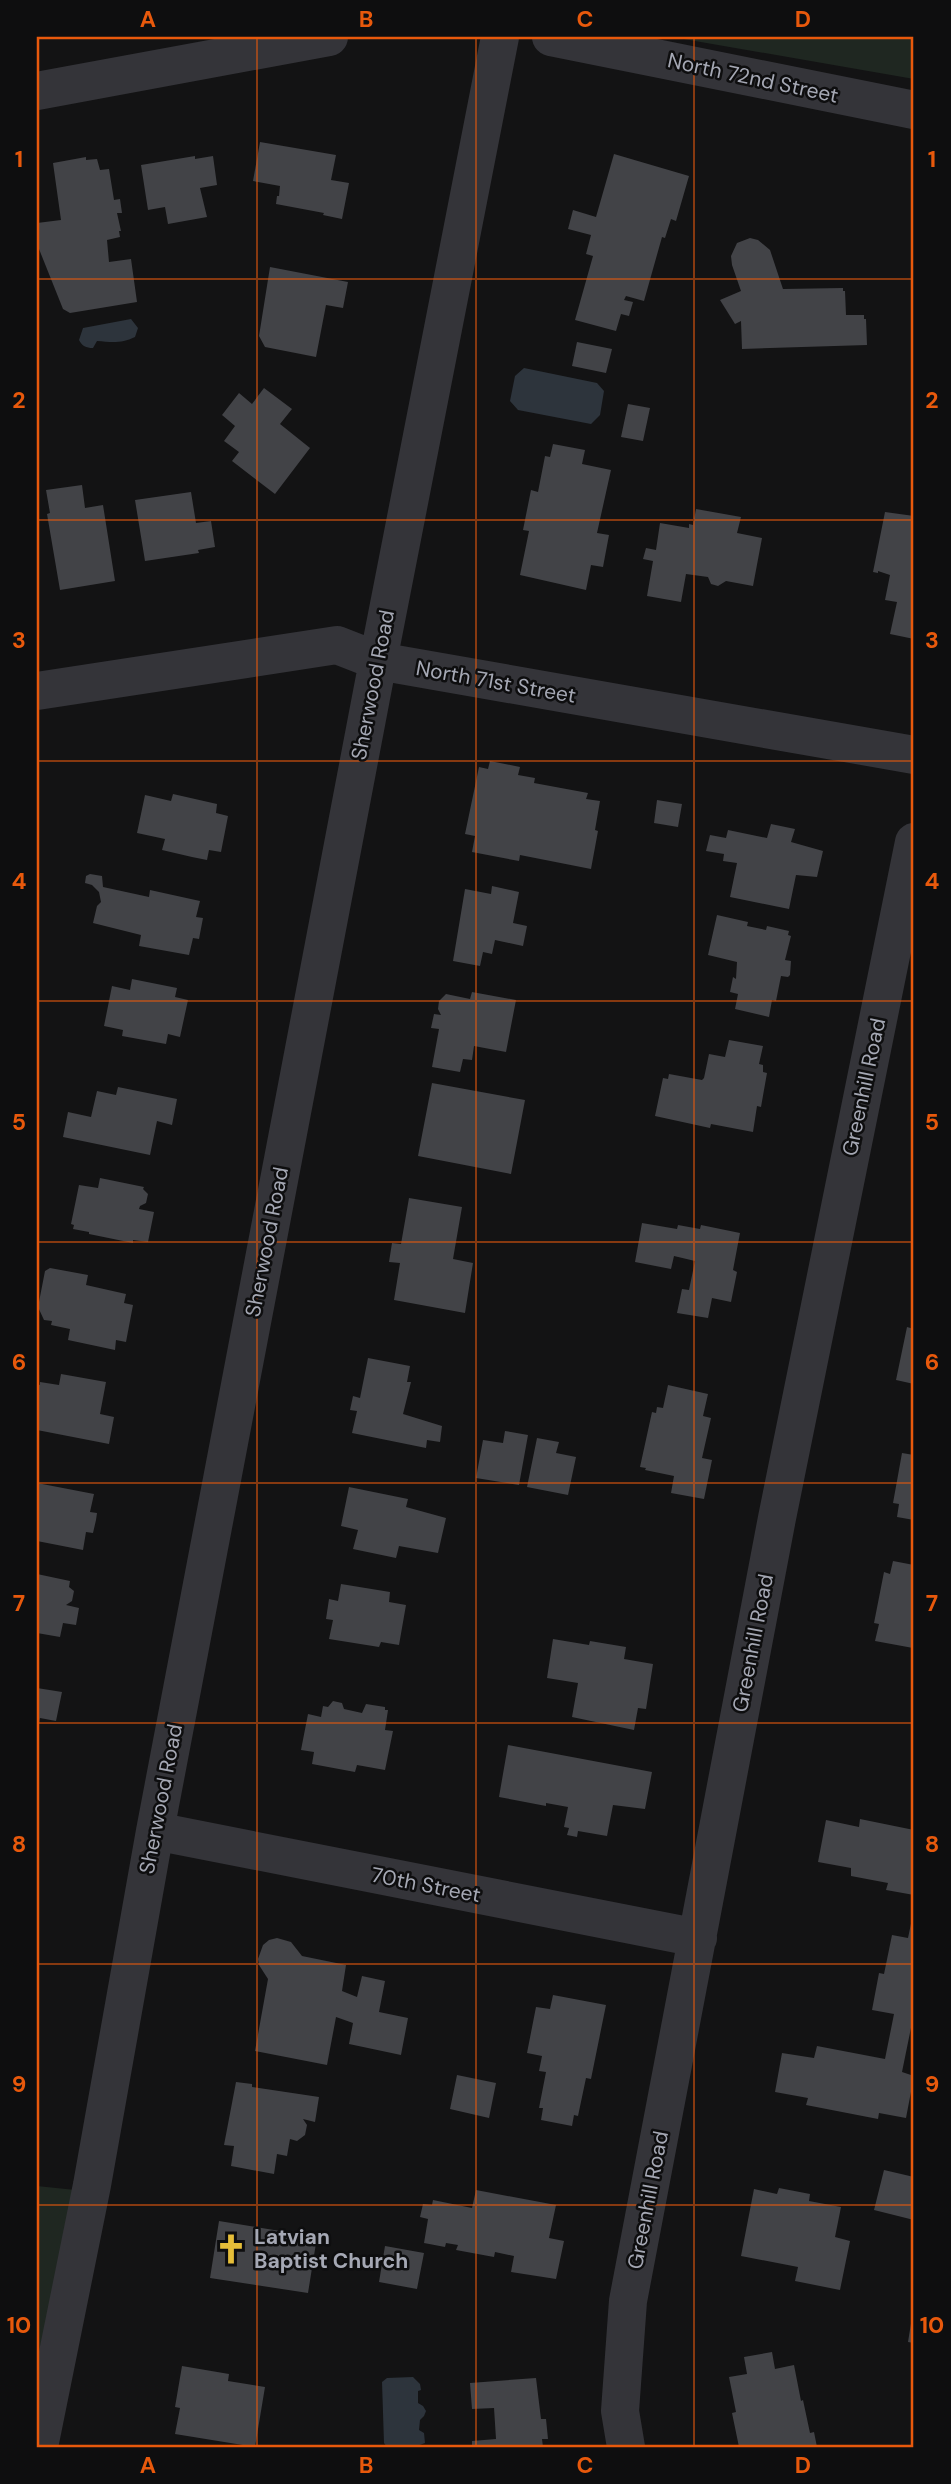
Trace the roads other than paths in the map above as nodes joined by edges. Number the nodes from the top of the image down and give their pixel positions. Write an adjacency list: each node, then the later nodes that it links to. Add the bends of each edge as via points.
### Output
1 (329, 37): 4 (street)
2 (500, 37): 6 (street, Sherwood Road)
3 (551, 37): 5 (street, North 72nd Street)
4 (37, 91)
5 (914, 110)
6 (378, 661): 7 (street, North 71st Street, via 337,645); 8 (street, North 71st Street); 10 (street, Sherwood Road)
7 (37, 691)
8 (914, 755)
9 (914, 842): 11 (street, Greenhill Road, via 777,1518)
10 (155, 1831): 11 (street, 70th Street); 12 (street, Sherwood Road, via 92,2185)
11 (698, 1938): 13 (street, Greenhill Road, via 628,2301 620,2411)
12 (39, 2447)
13 (626, 2447)

